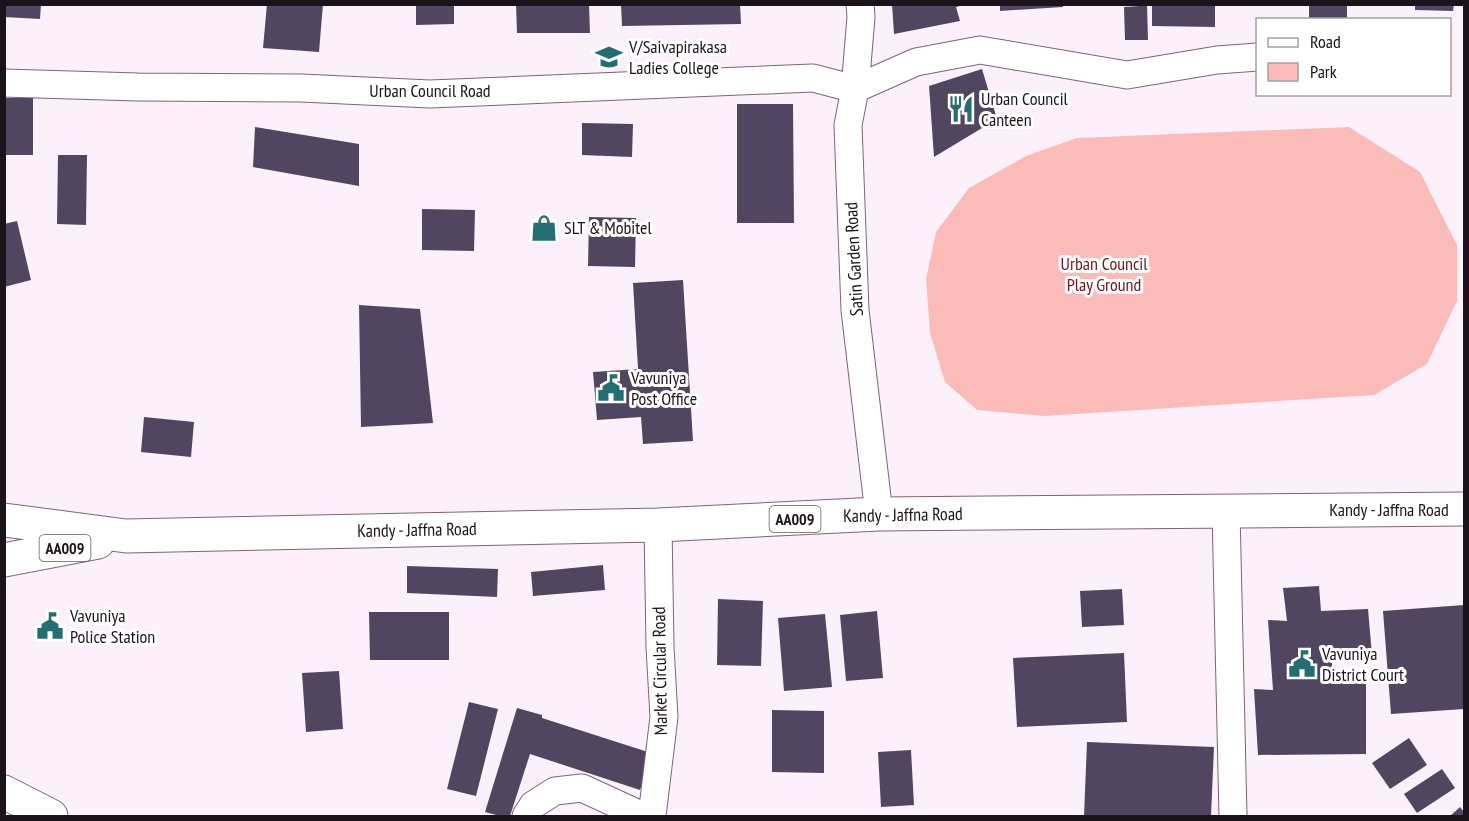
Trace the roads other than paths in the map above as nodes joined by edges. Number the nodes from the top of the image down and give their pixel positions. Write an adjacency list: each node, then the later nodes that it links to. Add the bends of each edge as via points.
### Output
1 (860, 4): 4 (street, Satin Garden Road)
2 (1256, 57): 4 (street, via 1127,75 980,50 916,62)
3 (4, 82): 4 (street, Urban Council Road, via 430,94 813,78)
4 (855, 89): 7 (street, Satin Garden Road, via 848,125 855,310)
5 (1464, 509): 6 (main road, Kandy - Jaffna Road / AA009)
6 (1226, 511): 7 (main road, Kandy - Jaffna Road / AA009); 17 (street)
7 (879, 514): 9 (main road, Kandy - Jaffna Road / AA009)
8 (4, 520): 10 (main road, Kandy - Jaffna Road / AA009)
9 (658, 525): 10 (main road, Kandy - Jaffna Road / AA009); 16 (street, Market Circular Road, via 664,717)
10 (126, 536): 11 (main road, Kandy - Jaffna Road / AA009)
11 (4, 560)
12 (4, 792): 13 (main road)
13 (51, 816)
14 (526, 816): 15 (street, via 533,806 555,791 582,788)
15 (643, 816)
16 (652, 816)
17 (1233, 816)

